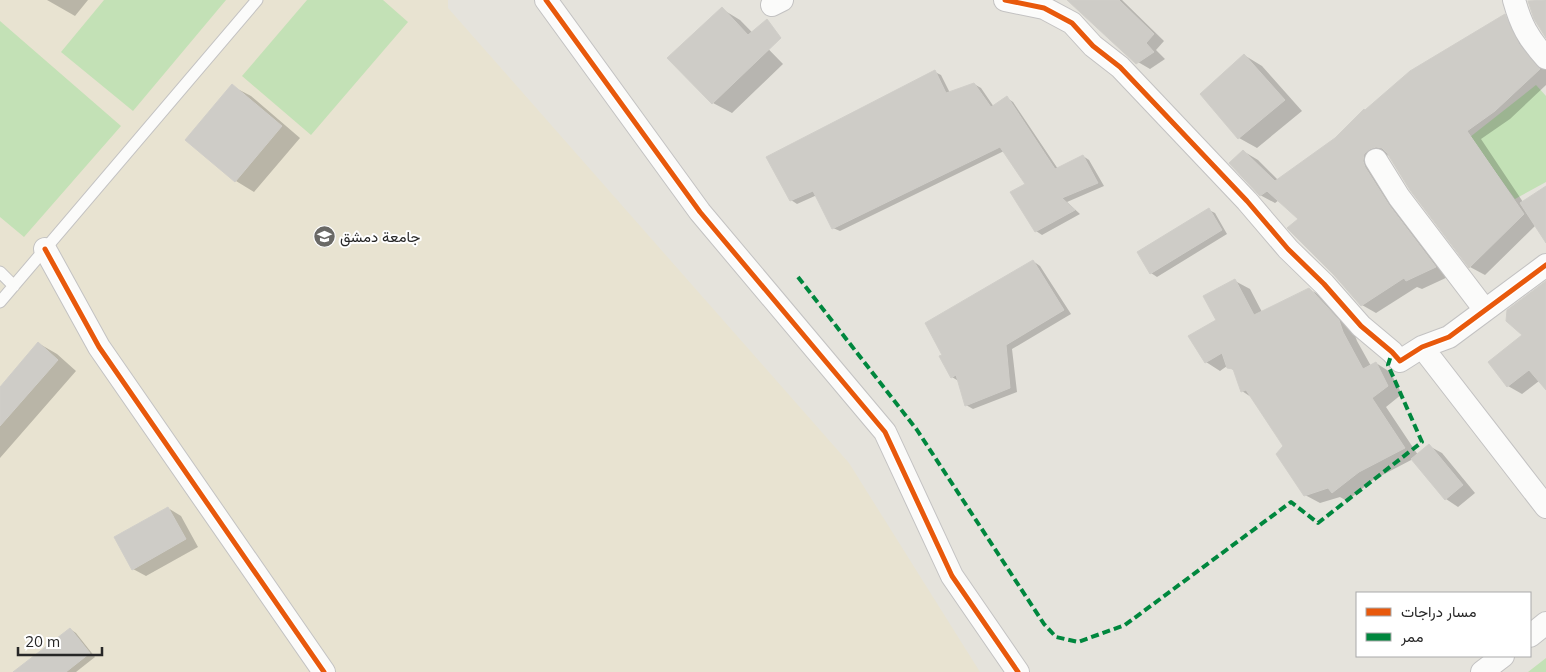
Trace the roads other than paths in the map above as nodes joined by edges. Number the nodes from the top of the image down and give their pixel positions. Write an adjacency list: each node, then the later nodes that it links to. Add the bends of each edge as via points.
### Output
1 (257, 0): 7 (lane)
2 (546, 0): 19 (street, via 700,212 885,432 952,576)
3 (1005, 0): 13 (street, via 1044,8 1072,23 1120,67 1361,326 1400,362)
4 (1514, 0): 5 (street, via 1519,19)
5 (1546, 58)
6 (1376, 160): 12 (street, via 1399,197)
7 (45, 249): 10 (lane); 18 (street, via 99,347)
8 (1546, 265): 12 (street)
9 (0, 272): 10 (lane)
10 (14, 286): 11 (lane)
11 (0, 302)
12 (1485, 310): 13 (street, via 1449,337)
13 (1422, 347): 14 (street)
14 (1546, 507)
15 (1546, 623): 16 (street)
16 (1531, 635)
17 (1502, 657): 20 (street)
18 (324, 672)
19 (1018, 672)
20 (1482, 672)

